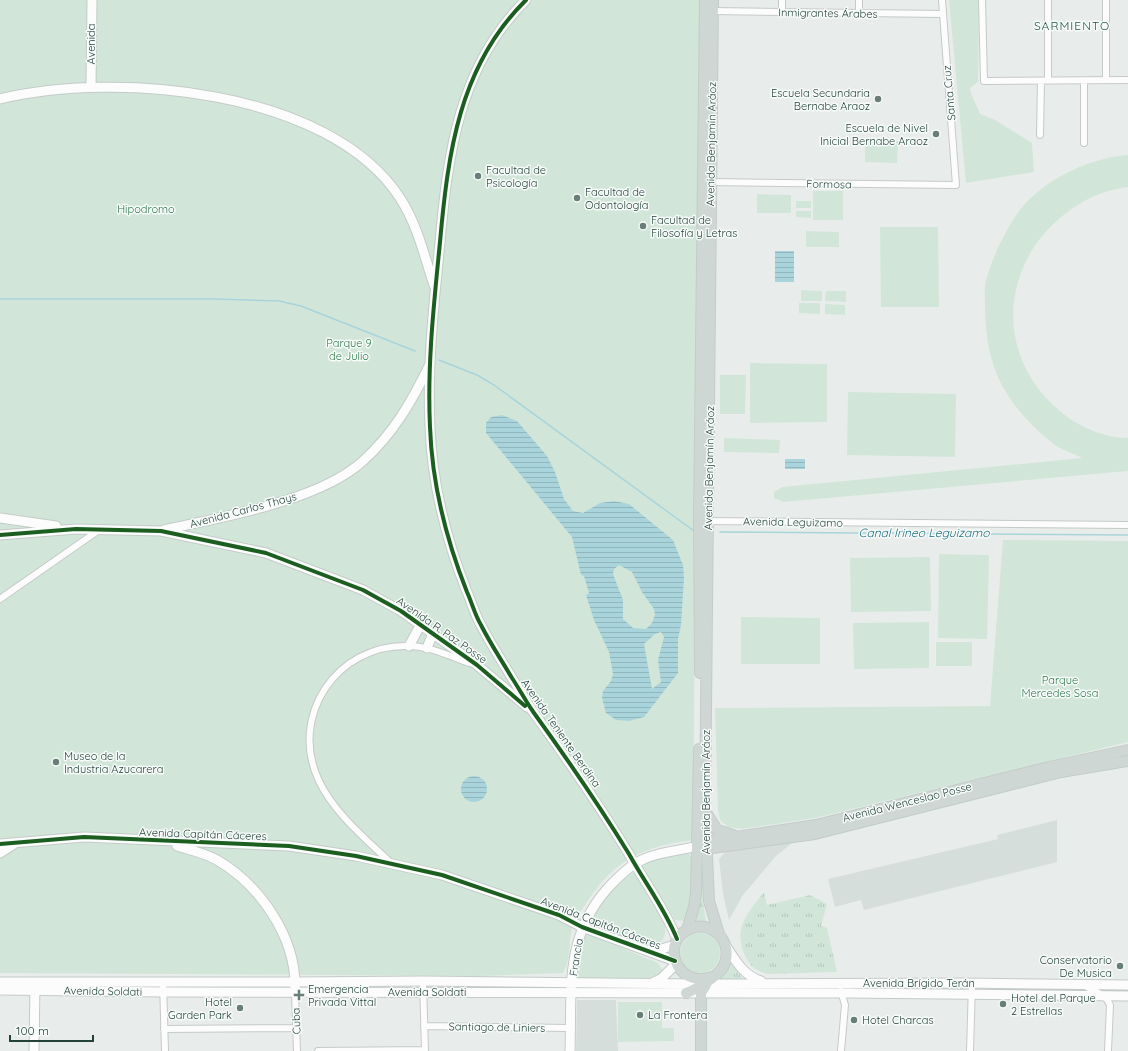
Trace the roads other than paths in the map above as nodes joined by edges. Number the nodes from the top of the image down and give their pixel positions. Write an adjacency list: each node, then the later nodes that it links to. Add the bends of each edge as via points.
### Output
1 (92, 0): 20 (street, Avenida)
2 (526, 0): 26 (street, Avenida Teniente Berdina, via 491,41 465,94 452,146)
3 (705, 0): 24 (main road, Avenida Benjamín Aráoz)
4 (713, 0): 11 (main road, Avenida Benjamín Aráoz)
5 (782, 0): 12 (street)
6 (859, 0): 13 (street)
7 (942, 0): 14 (street, Santa Cruz)
8 (982, 0): 19 (street, via 984,81)
9 (1048, 0): 17 (street)
10 (1106, 0): 15 (street)
11 (712, 12): 12 (street, Inmigrantes Árabes); 24 (main road, Avenida Benjamín Aráoz)
12 (782, 12): 13 (street, Inmigrantes Árabes)
13 (859, 13): 14 (street, Inmigrantes Árabes)
14 (943, 14): 25 (street, Santa Cruz)
15 (1106, 80): 16 (street); 18 (street)
16 (1128, 80)
17 (1048, 81): 18 (street); 19 (street)
18 (1084, 81): 23 (street)
19 (1041, 82): 22 (street)
20 (91, 87): 21 (street); 26 (street, via 188,92 237,101 290,117 333,137 359,154 400,197 415,226)
21 (0, 99)
22 (1040, 135)
23 (1084, 143)
24 (707, 182): 25 (street, Formosa); 29 (main road, Avenida Benjamín Aráoz)
25 (956, 186)
26 (436, 290): 27 (street, Avenida Teniente Berdina)
27 (431, 361): 34 (street, Avenida Carlos Thays, via 412,401 386,438 363,462 351,470 333,481 282,501); 42 (street, Avenida Teniente Berdina, via 430,428 441,512 459,570 480,623)
28 (0, 518): 32 (street)
29 (704, 521): 31 (street, Avenida Leguizamo); 45 (main road, Avenida Benjamín Aráoz); 50 (main road, Avenida Benjamín Aráoz, via 700,691)
30 (0, 524): 35 (street)
31 (1128, 525)
32 (76, 529): 33 (street, Avenida R. Paz Posse); 35 (street, Avenida R. Paz Posse)
33 (101, 529): 34 (street, Avenida R. Paz Posse); 36 (street)
34 (161, 531): 37 (street, Avenida R. Paz Posse, via 266,553 294,563 363,590)
35 (0, 534)
36 (0, 599)
37 (421, 624): 38 (street, Avenida R. Paz Posse); 39 (street)
38 (433, 633): 40 (street); 41 (street, Avenida R. Paz Posse)
39 (409, 646): 40 (street); 54 (street, via 363,654 348,664 322,693 313,712 309,732 310,753 319,781 338,809)
40 (427, 648): 41 (street)
41 (477, 665): 42 (street, Avenida R. Paz Posse)
42 (534, 714): 55 (street, Avenida Teniente Berdina, via 587,786)
43 (1128, 750): 46 (main road, Avenida Wenceslao Posse, via 816,825)
44 (1128, 761): 51 (main road, via 1061,772 815,834)
45 (706, 810): 46 (main road, via 717,830); 50 (main road, Avenida Benjamín Aráoz)
46 (740, 836): 50 (main road, Avenida Wenceslao Posse)
47 (162, 842): 49 (street, Avenida Capitán Cáceres, via 84,837); 54 (street, Avenida Capitán Cáceres, via 289,846); 76 (street, via 203,854 228,867 272,912 288,943)
48 (0, 844): 49 (street, Avenida Capitán Cáceres)
49 (14, 844): 53 (street)
50 (703, 846): 51 (main road); 52 (street, Avenida Wenceslao Posse); 56 (main road, Avenida Benjamín Aráoz); 59 (main road, Avenida Benjamín Aráoz, via 694,907)
51 (723, 846): 56 (main road, via 713,857)
52 (685, 849): 55 (street, Francia, via 666,852)
53 (0, 853)
54 (392, 864): 57 (street, Avenida Capitán Cáceres, via 442,875 559,915)
55 (635, 864): 57 (street, Francia, via 601,896); 59 (street, Avenida Teniente Berdina)
56 (707, 876): 58 (main road, Avenida Benjamín Aráoz, via 711,912)
57 (582, 927): 61 (street, Avenida Capitán Cáceres); 66 (street, Francia, via 574,954)
58 (719, 934): 59 (main road, via 700,926); 60 (main road, Avenida Benjamín Aráoz)
59 (681, 937): 61 (street, via 661,950); 62 (main road, Avenida Benjamín Aráoz)
60 (726, 946): 71 (street, via 750,977); 75 (main road, via 727,953 723,966)
61 (641, 949): 62 (street, Avenida Capitán Cáceres)
62 (676, 963): 67 (street); 70 (main road)
63 (423, 980): 66 (street, Avenida Soldati); 76 (street, Avenida Soldati); 79 (street)
64 (0, 982): 74 (street, Avenida Soldati)
65 (163, 982): 74 (street, Avenida Soldati); 76 (street, Avenida Soldati); 78 (street)
66 (572, 982): 67 (street, Avenida Soldati); 80 (street, Francia)
67 (654, 983): 70 (street, Avenida Soldati)
68 (829, 983): 69 (street, Avenida Brígido Terán); 71 (street, Avenida Brígido Terán); 81 (street, via 837,986)
69 (972, 983): 72 (street, Avenida Brígido Terán); 83 (street)
70 (685, 984): 75 (main road); 75 (street); 75 (main road, via 701,979); 80 (street, Avenida Soldati)
71 (779, 984): 75 (street, Avenida Brígido Terán)
72 (1082, 984): 73 (street, Avenida Brígido Terán); 84 (street)
73 (1128, 985)
74 (35, 986): 77 (street, Avenida Soldati); 78 (street, Avenida Soldati); 92 (street)
75 (704, 986): 81 (street, Avenida Brígido Terán); 97 (main road)
76 (295, 987): 78 (street, Avenida Soldati); 79 (street, Avenida Soldati); 89 (street, Cuba)
77 (0, 990)
78 (164, 992): 88 (street)
79 (423, 992): 80 (street, Avenida Soldati); 87 (street)
80 (572, 992): 90 (street, Francia)
81 (842, 993): 82 (street, Avenida Brígido Terán); 86 (street)
82 (861, 993): 83 (street, Avenida Brígido Terán); 86 (street, via 852,996)
83 (972, 995): 84 (street, Avenida Brígido Terán); 99 (street)
84 (1104, 996): 85 (street, Avenida Brígido Terán); 100 (street, via 1110,1005)
85 (1128, 996)
86 (845, 1005): 98 (street)
87 (424, 1026): 90 (street, Santiago de Liniers); 91 (street)
88 (164, 1028): 89 (street); 93 (street)
89 (296, 1028): 94 (street, Cuba)
90 (571, 1028): 96 (street, Francia)
91 (425, 1050): 95 (street)
92 (34, 1051)
93 (165, 1051)
94 (297, 1051)
95 (318, 1051)
96 (570, 1051)
97 (701, 1051)
98 (841, 1051)
99 (970, 1051)
100 (1108, 1051)

